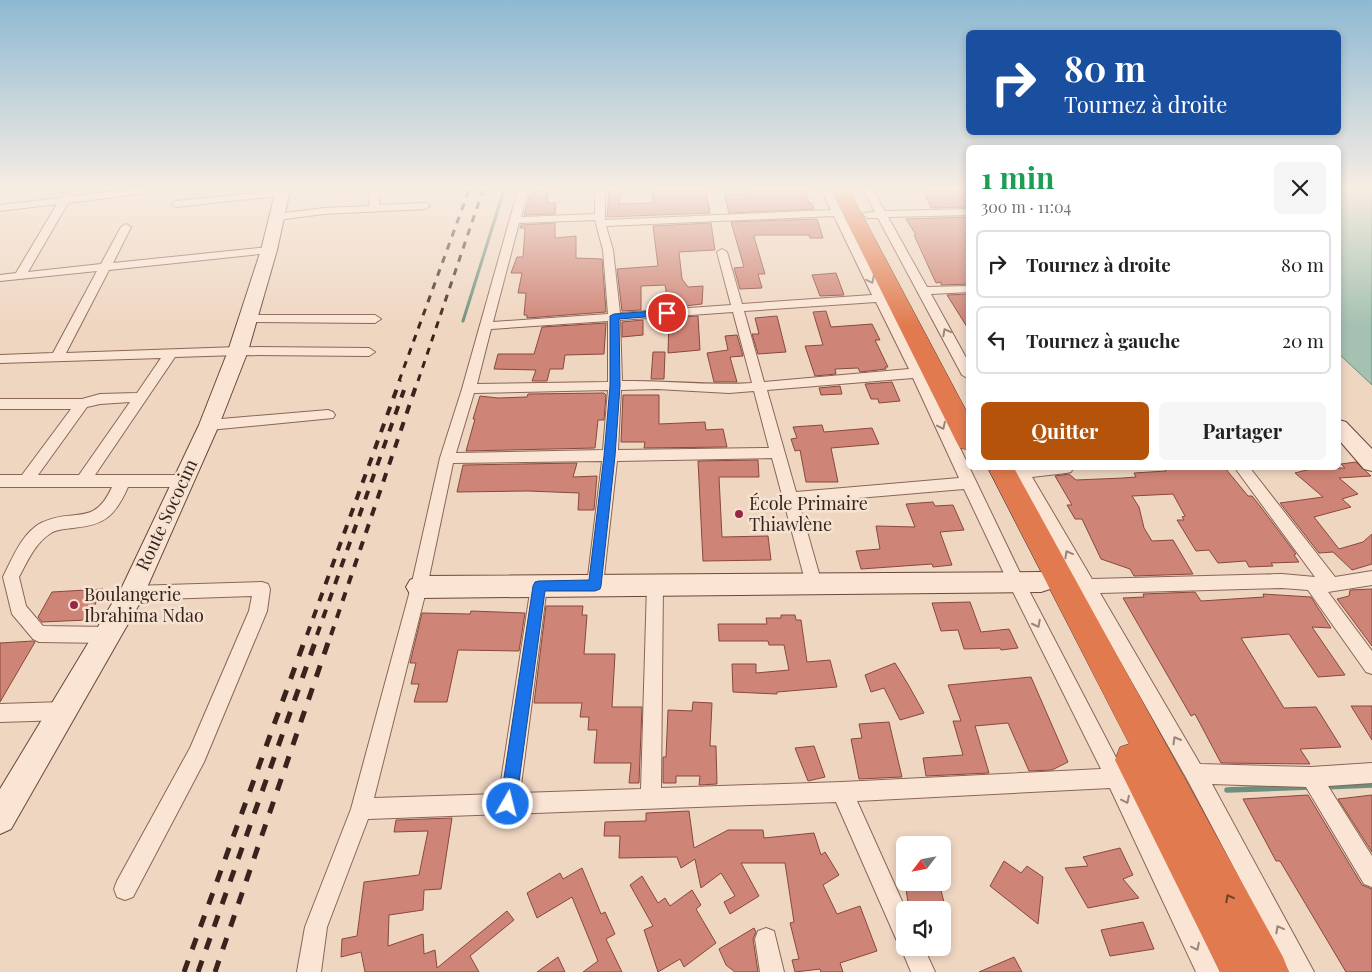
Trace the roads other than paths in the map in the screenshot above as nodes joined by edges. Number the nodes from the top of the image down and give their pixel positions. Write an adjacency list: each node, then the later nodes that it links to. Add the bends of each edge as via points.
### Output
1 (44, 235): 13 (street)
2 (121, 235): 12 (street)
3 (273, 235): 10 (street, Route Sococim)
4 (511, 235): 22 (street)
5 (604, 235): 19 (street)
6 (848, 235): 17 (street, one-way to 17)
7 (863, 235): 40 (highway)
8 (885, 235): 34 (highway)
9 (888, 235): 16 (street)
10 (269, 250): 12 (street); 20 (street, Route Sococim)
11 (722, 252): 18 (street)
12 (104, 267): 13 (street); 26 (street)
13 (20, 276): 14 (street)
14 (0, 278)
15 (966, 289): 16 (street)
16 (924, 291): 28 (street, one-way to 16)
17 (880, 298): 18 (street); 29 (street)
18 (737, 308): 19 (street); 31 (street)
19 (614, 316): 22 (street); 30 (street)
20 (248, 319): 21 (street); 23 (street, Route Sococim)
21 (375, 319)
22 (485, 326): 32 (street)
23 (238, 352): 24 (street); 25 (street); 38 (street, Route Sococim)
24 (369, 352)
25 (172, 353): 26 (street); 33 (street)
26 (57, 357): 27 (street)
27 (0, 359)
28 (966, 368)
29 (917, 373): 31 (street); 44 (street, one-way to 44)
30 (615, 386): 31 (street); 32 (street); 42 (street)
31 (759, 387): 41 (street)
32 (469, 389): 43 (street)
33 (141, 397): 36 (street, via 100,399); 53 (street)
34 (966, 400)
35 (0, 404): 36 (street)
36 (82, 404): 52 (street)
37 (328, 415): 38 (street)
38 (209, 425): 54 (street, Route Sococim)
39 (1342, 433): 45 (street)
40 (966, 435)
41 (778, 453): 42 (street); 55 (street)
42 (610, 456): 43 (street); 63 (street)
43 (447, 458): 65 (street)
44 (966, 459)
45 (1372, 463)
46 (1015, 470): 64 (street, one-way to 46)
47 (1015, 470): 90 (highway, one-way to 47)
48 (1243, 470): 61 (street)
49 (975, 475): 55 (street); 58 (highway)
50 (0, 480): 52 (street)
51 (123, 480): 53 (street); 54 (street); 56 (street, via 108,510 91,520 56,524 38,534)
52 (26, 481): 53 (street)
53 (83, 481)
54 (183, 481): 66 (street, Route Sococim)
55 (790, 498): 59 (street)
56 (5, 577): 67 (street, via 18,609 39,634)
57 (1372, 578): 61 (street)
58 (1028, 581): 59 (street); 73 (street, one-way to 73); 89 (highway)
59 (814, 584): 60 (street)
60 (655, 585): 63 (street); 76 (street)
61 (1322, 585): 64 (street, via 1282,581); 68 (street)
62 (539, 586): 63 (street); 65 (street); 77 (street)
63 (595, 586)
64 (1086, 586): 72 (street, one-way to 64)
65 (418, 587): 78 (street)
66 (132, 593): 67 (street, Route Sococim); 81 (street, via 262,589 258,611 197,755)
67 (108, 635): 69 (street, Route Sococim)
68 (1372, 666)
69 (64, 711): 70 (street); 79 (street, Route Sococim)
70 (0, 713)
71 (1372, 773): 74 (street)
72 (1195, 774): 74 (street); 91 (street, one-way to 72)
73 (1116, 778): 75 (street); 88 (street, one-way to 88)
74 (1316, 784): 80 (street)
75 (842, 792): 76 (street); 82 (street)
76 (651, 798): 77 (street)
77 (508, 804): 78 (street)
78 (361, 809): 85 (street, via 316,927)
79 (0, 818)
80 (1372, 876)
81 (125, 889)
82 (896, 913)
83 (766, 939): 86 (street)
84 (916, 956): 87 (street)
85 (309, 972)
86 (772, 972)
87 (923, 972)
88 (1208, 972)
89 (1242, 972)
90 (1268, 972)
91 (1302, 972)

